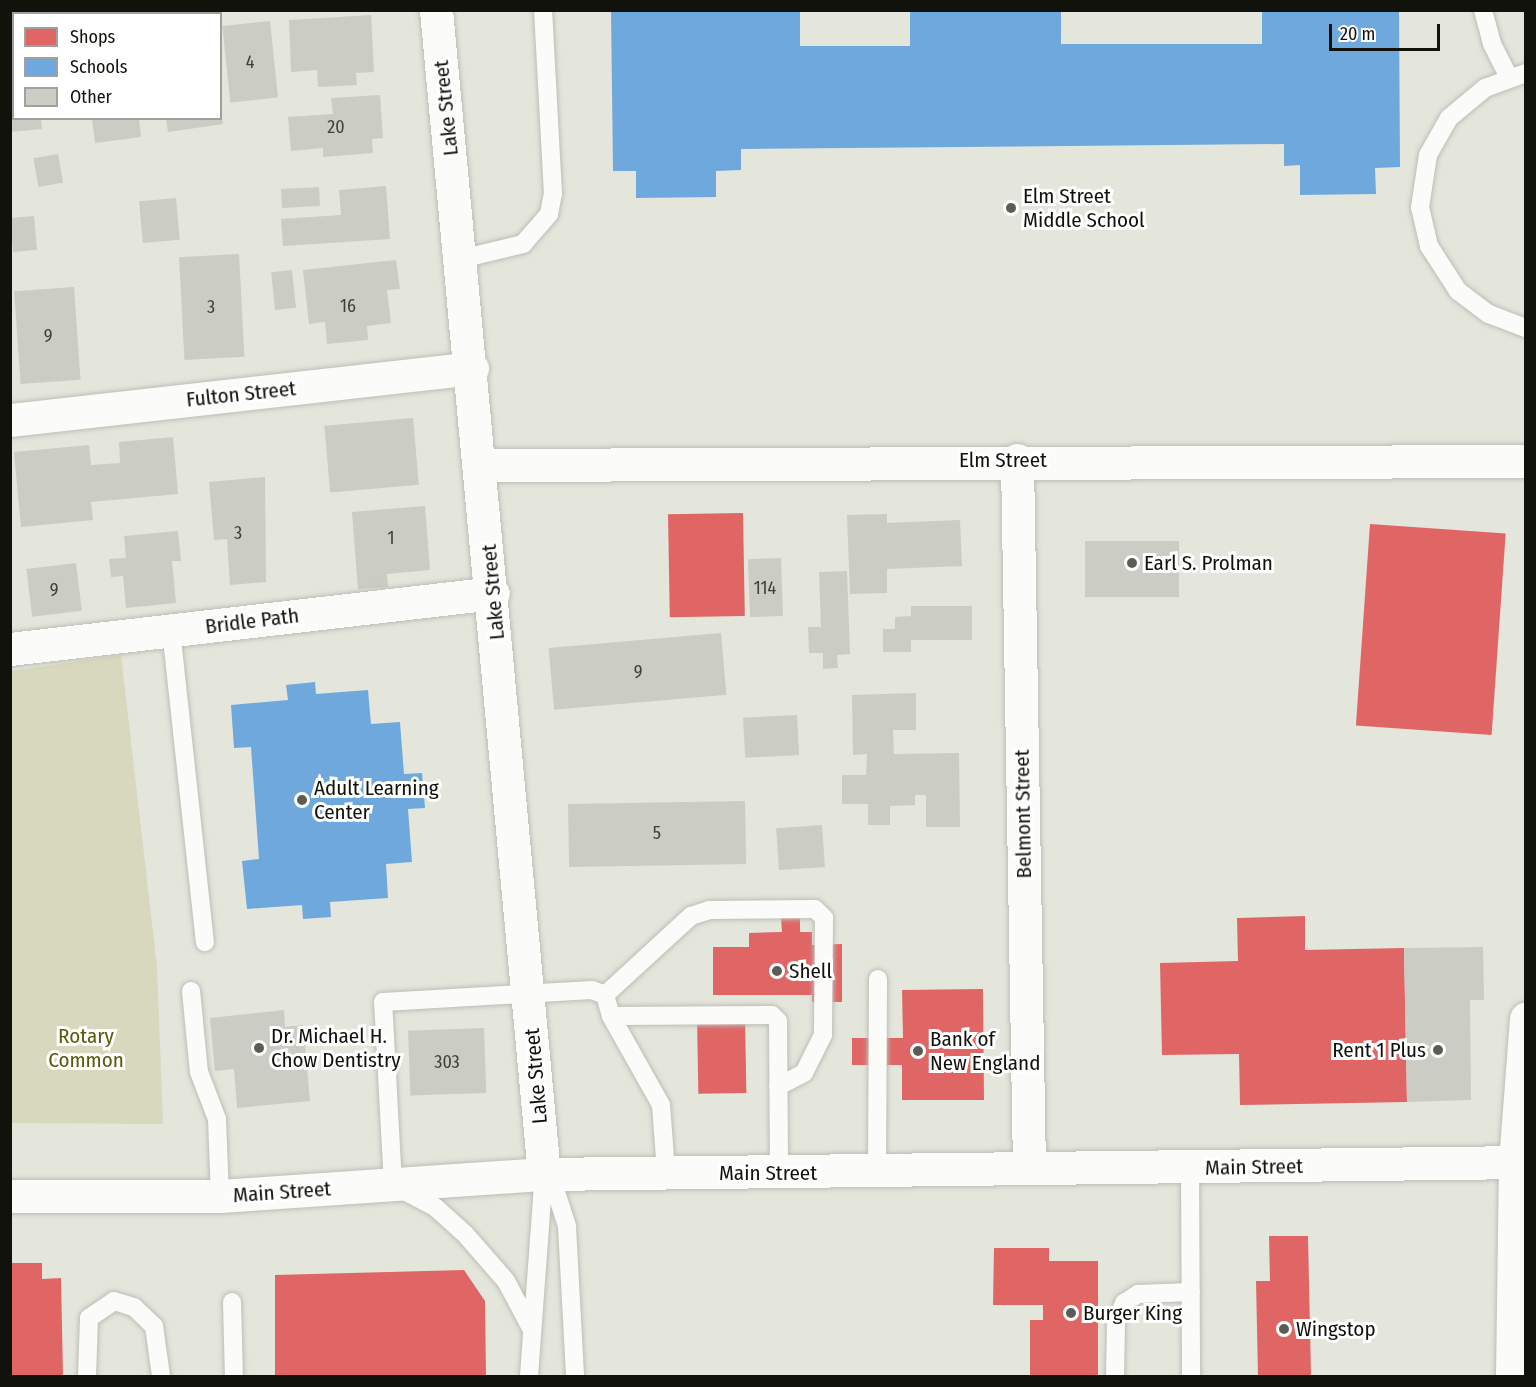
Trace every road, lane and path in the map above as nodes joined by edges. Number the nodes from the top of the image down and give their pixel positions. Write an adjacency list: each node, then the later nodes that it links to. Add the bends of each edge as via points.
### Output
1 (436, 10): 5 (street, Lake Street)
2 (543, 10): 5 (lane, via 553,194 549,213 523,244)
3 (1483, 10): 4 (lane, via 1492,44)
4 (1517, 76): 6 (lane, via 1472,96 1445,123 1424,168 1420,207 1428,246 1458,291 1489,314)
5 (461, 259): 7 (street, Lake Street)
6 (1526, 328)
7 (472, 368): 8 (street, Fulton Street); 11 (street, Lake Street)
8 (10, 420)
9 (1017, 460): 10 (street, Elm Street); 11 (street, Elm Street); 24 (street, Belmont Street)
10 (1526, 461)
11 (481, 465): 12 (street, Lake Street)
12 (493, 593): 13 (street, Bridle Path); 17 (street, Lake Street)
13 (171, 630): 14 (street, Bridle Path); 15 (lane)
14 (10, 649)
15 (205, 942)
16 (878, 979): 27 (lane)
17 (528, 990): 19 (lane); 28 (street, Lake Street); 30 (lane, via 383,1002)
18 (191, 992): 32 (lane, via 199,1072 217,1119)
19 (604, 995): 20 (lane); 22 (lane, via 691,916 709,910 814,909 824,918 823,1035 804,1073)
20 (611, 1016): 22 (lane, via 772,1015 778,1021); 26 (lane, via 661,1105)
21 (1526, 1018): 23 (street)
22 (778, 1086): 29 (lane)
23 (1520, 1162): 25 (street, Main Street); 35 (street)
24 (1029, 1168): 25 (street, Main Street); 27 (street, Main Street)
25 (1190, 1168): 33 (lane)
26 (666, 1172): 28 (street, Main Street); 29 (street, Main Street)
27 (877, 1173): 29 (street, Main Street)
28 (544, 1174): 30 (street, Main Street); 36 (lane); 41 (lane, via 555,1189 567,1227)
29 (779, 1174)
30 (393, 1185): 32 (street, Main Street); 36 (lane, via 435,1207 465,1234 506,1281)
31 (10, 1196): 32 (street, Main Street)
32 (220, 1196)
33 (1191, 1292): 42 (lane, via 1138,1294 1124,1303 1116,1322); 43 (lane)
34 (232, 1302): 39 (lane)
35 (1519, 1322): 44 (street)
36 (531, 1328): 40 (lane)
37 (87, 1377): 38 (lane, via 89,1318 114,1301 134,1307 154,1326)
38 (160, 1377)
39 (234, 1377)
40 (529, 1377)
41 (575, 1377)
42 (1115, 1377)
43 (1191, 1377)
44 (1512, 1377)

